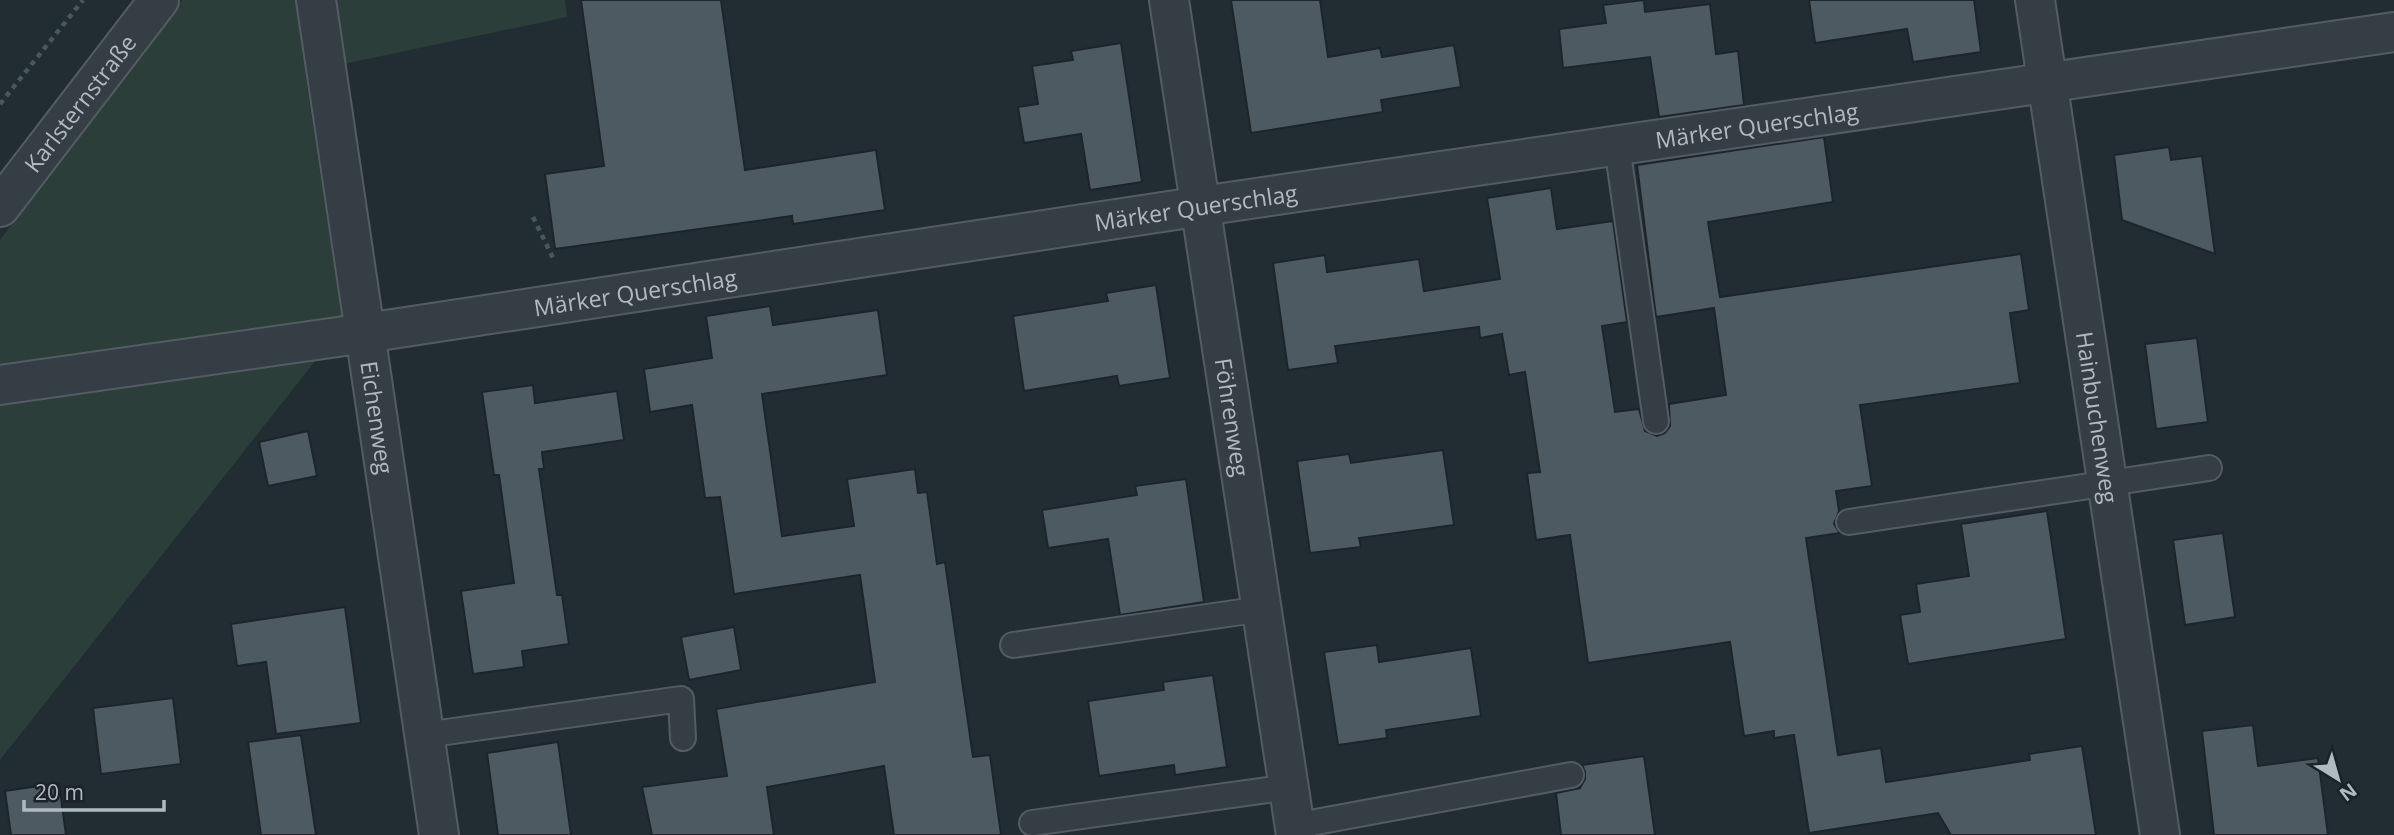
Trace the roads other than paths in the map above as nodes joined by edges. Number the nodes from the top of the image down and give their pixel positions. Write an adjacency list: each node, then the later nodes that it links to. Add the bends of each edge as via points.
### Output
1 (159, 0): 9 (street, Karlsternstraße)
2 (316, 0): 10 (street, Eichenweg)
3 (1170, 0): 8 (street, Föhrenweg)
4 (2035, 0): 6 (street, Hainbuchenweg)
5 (2394, 32): 6 (street, Märker Querschlag)
6 (2048, 85): 7 (street, Märker Querschlag); 14 (street, Hainbuchenweg)
7 (1617, 146): 8 (street, Märker Querschlag); 12 (lane)
8 (1202, 206): 10 (street, Märker Querschlag); 16 (street, Föhrenweg)
9 (0, 207)
10 (366, 333): 11 (street, Märker Querschlag); 18 (street, Eichenweg)
11 (0, 385)
12 (1656, 421)
13 (2209, 468): 14 (lane)
14 (2107, 483): 15 (lane); 25 (street, Hainbuchenweg)
15 (1849, 522)
16 (1262, 609): 17 (lane); 21 (street, Föhrenweg)
17 (1013, 645)
18 (425, 735): 19 (lane, via 681,699); 24 (street, Eichenweg)
19 (683, 738)
20 (1571, 775): 23 (lane)
21 (1289, 787): 22 (lane); 23 (street, Föhrenweg)
22 (1032, 823)
23 (1295, 830)
24 (439, 835)
25 (2160, 835)

